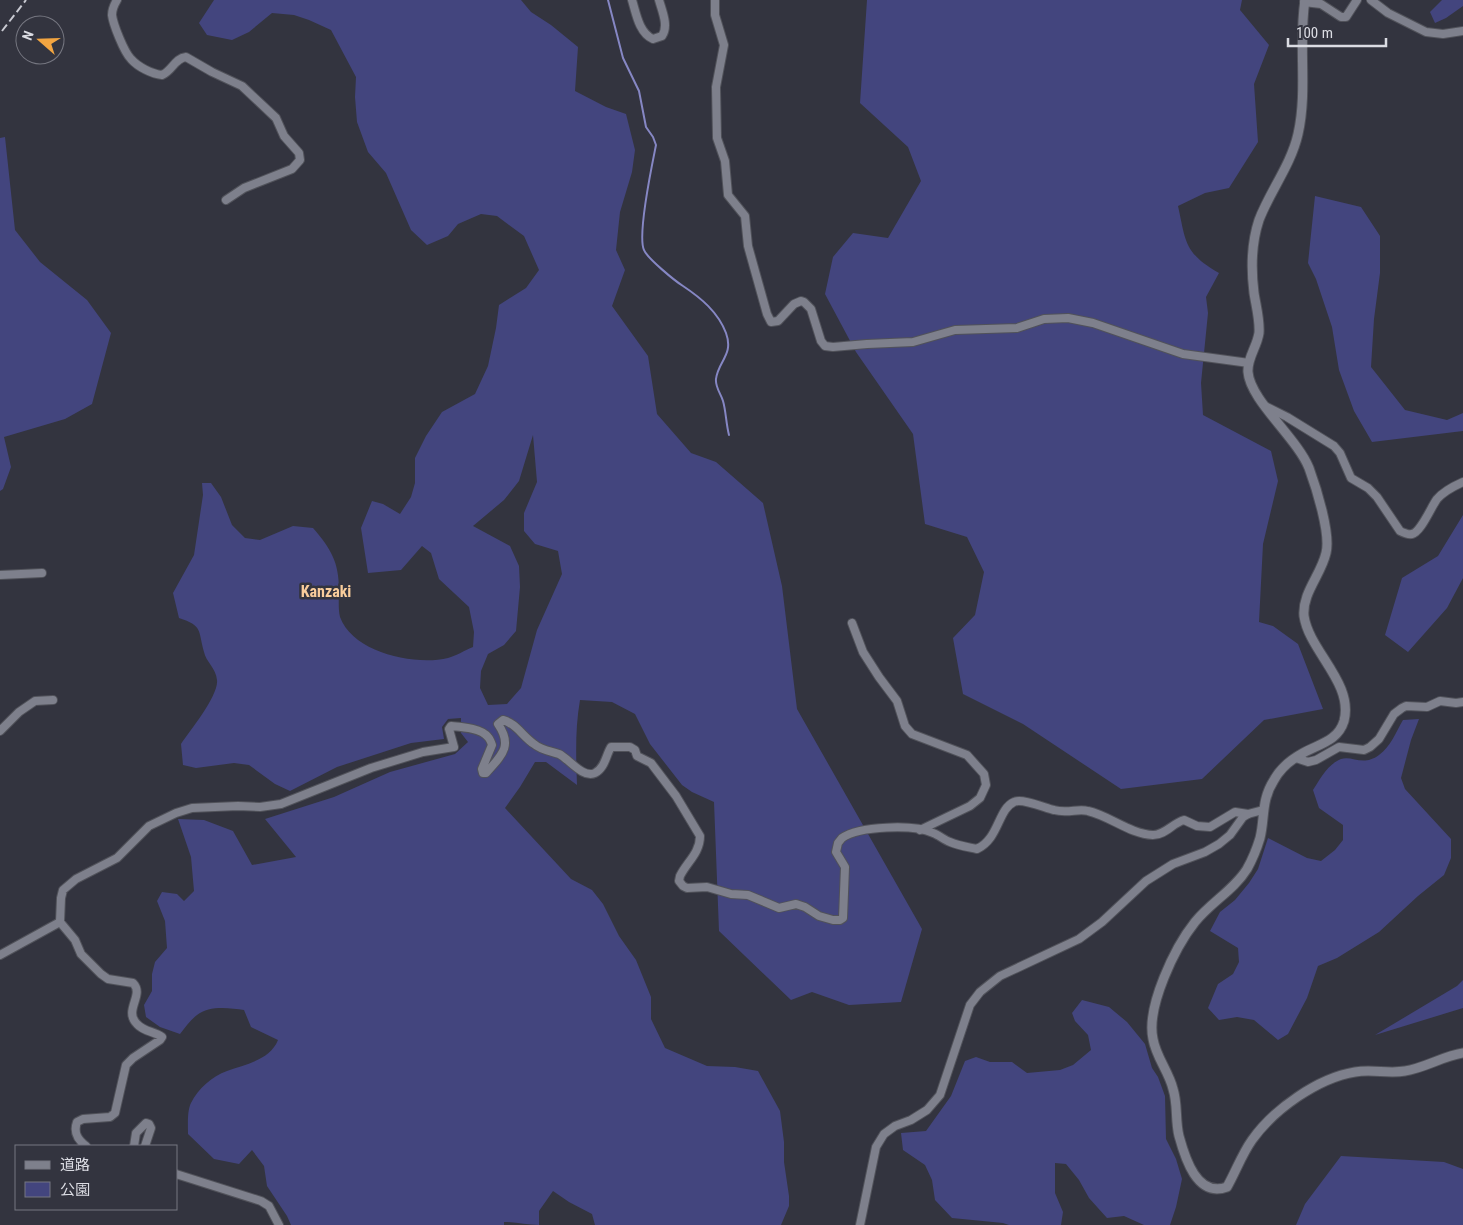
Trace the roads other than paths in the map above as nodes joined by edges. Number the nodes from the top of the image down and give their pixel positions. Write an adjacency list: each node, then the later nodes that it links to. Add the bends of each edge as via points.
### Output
1 (117, 0): 9 (street, via 112,10 113,19 132,61 162,75 179,59 186,57 237,82 271,112 284,136 299,153 300,160 292,169 244,188)
2 (632, 0): 3 (street, via 640,25 653,40 665,31)
3 (659, 0)
4 (715, 0): 10 (street, via 714,15 724,45 716,87 717,138 725,161 728,194 745,216 748,246 771,322 778,321 794,304 804,302 811,309 821,341 833,348 913,342 955,330 1016,328 1044,319 1068,318 1093,323 1183,354)
5 (1357, 0): 7 (street, via 1346,17 1321,4)
6 (1370, 0): 8 (street, via 1426,32)
7 (1304, 1): 10 (street, via 1299,130 1293,151 1266,204 1255,235 1252,270 1259,334)
8 (1463, 31)
9 (226, 200)
10 (1249, 363): 11 (street, via 1250,381)
11 (1266, 406): 12 (street, via 1334,446 1351,478 1377,497 1400,531 1406,534 1415,532 1438,498); 19 (street, via 1302,454 1316,490 1327,548 1306,597 1304,618 1342,692 1345,706 1338,733)
12 (1463, 482)
13 (42, 573): 14 (street)
14 (0, 574)
15 (852, 623): 22 (street, via 863,652 897,701 905,726 912,734 967,755 984,774 986,785 980,798)
16 (53, 700): 18 (street, via 35,701)
17 (1463, 702): 19 (street, via 1440,701 1427,707 1406,706 1394,714 1370,748 1339,747 1308,762)
18 (0, 731)
19 (1296, 758): 20 (street, via 1274,779)
20 (1263, 810): 21 (street); 25 (street, via 1260,836 1250,865 1186,933 1152,1014 1153,1040 1174,1090 1179,1138 1198,1181 1215,1190 1227,1187 1252,1140 1268,1120 1324,1082 1356,1072 1404,1072)
21 (1248, 814): 22 (street, via 1234,812 1210,827 1184,820 1154,835 1086,810 1064,812 1020,800 1011,803 989,842 977,849 951,843 932,832); 31 (street, via 1220,844 1173,864 1146,880 1079,940 1000,976 980,992 970,1006 940,1095 927,1110 884,1134 876,1147)
22 (920, 830): 23 (street, via 889,827 842,838 836,848 845,867 843,918 840,920 819,916 796,904 779,908 748,895 707,887 687,888 680,884 680,876 697,852 700,836 676,796 651,764 637,756 630,747 614,746 601,768 591,774 581,771 560,755 533,744 503,720 498,724 506,744 504,752 486,773 482,769 492,745 488,736 451,726 454,747 423,752 371,768 281,804 192,808 176,813 149,826 116,858 63,890)
23 (60, 922): 24 (street); 26 (street, via 75,940 81,954 101,974 108,979 134,983 137,996 132,1018 146,1031 162,1037 126,1065 115,1112 110,1117 77,1122 76,1136)
24 (0, 955)
25 (1463, 1053)
26 (85, 1145)
27 (134, 1145): 28 (street, via 136,1133 146,1123 151,1128)
28 (145, 1145)
29 (178, 1175): 30 (street, via 261,1201 269,1206)
30 (280, 1225)
31 (860, 1225)

